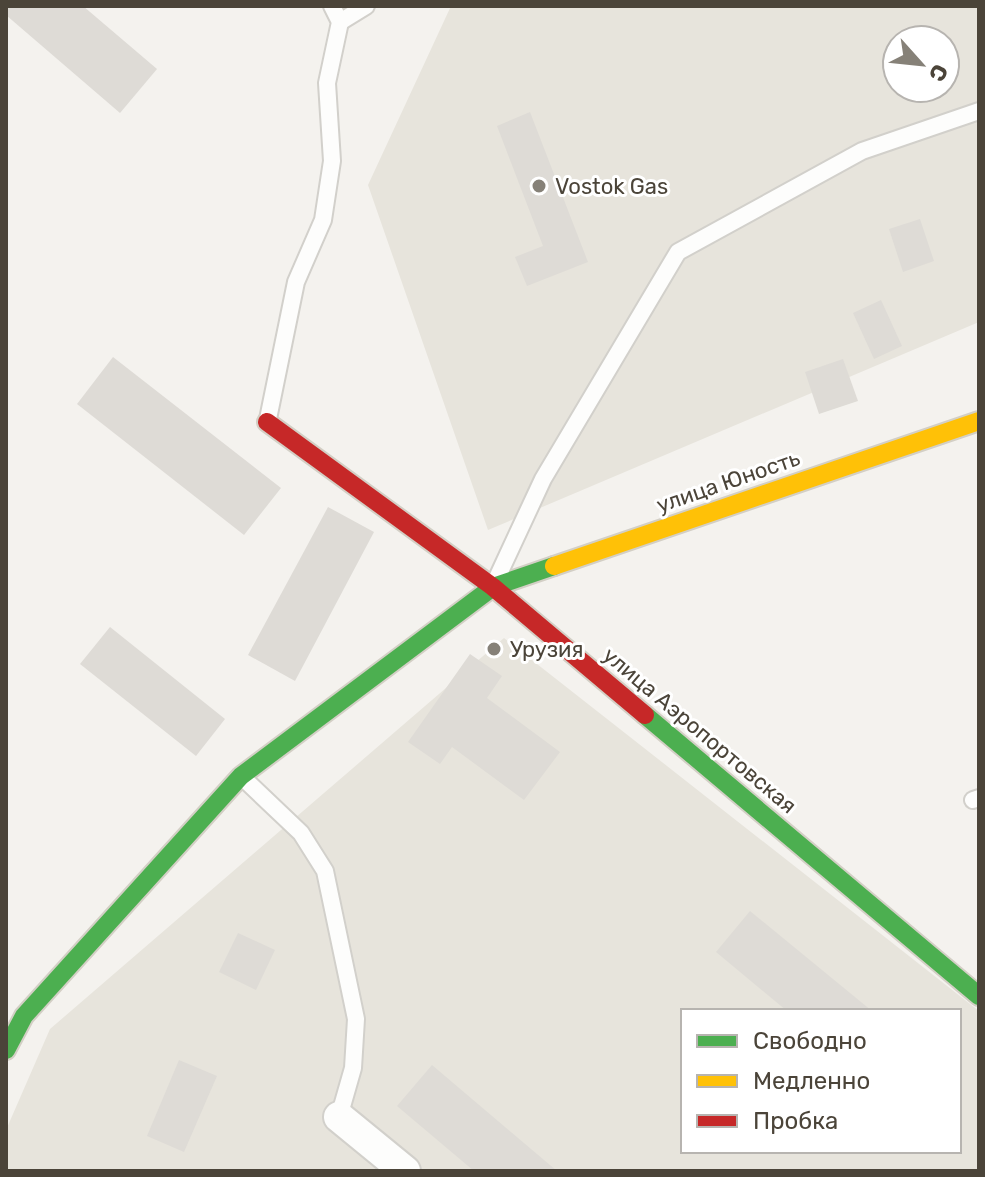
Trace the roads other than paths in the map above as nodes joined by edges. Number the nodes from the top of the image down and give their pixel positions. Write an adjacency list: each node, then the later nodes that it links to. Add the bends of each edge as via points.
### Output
1 (332, 6): 3 (lane)
2 (366, 6): 3 (lane)
3 (340, 22): 6 (lane, via 327,83 332,161 323,220 296,282)
4 (979, 111): 7 (lane, via 862,151 678,252 543,479)
5 (979, 421): 7 (street, улица Юность)
6 (267, 422): 7 (street, улица Аэропортовская)
7 (493, 587): 8 (street, улица Юность); 9 (street, улица Аэропортовская)
8 (241, 776): 10 (street, улица Юность, via 24,1016); 11 (lane, via 301,833 325,871 356,1019 353,1068)
9 (979, 996)
10 (6, 1050)
11 (339, 1117): 12 (street)
12 (405, 1171)

